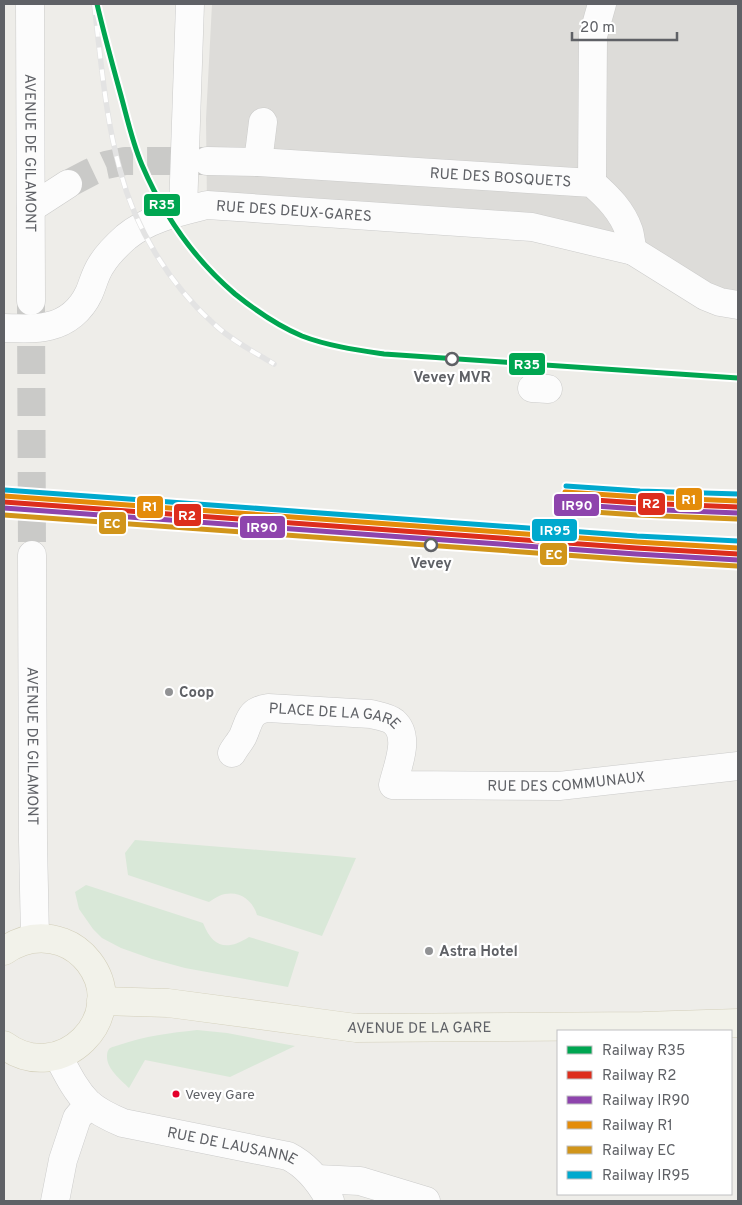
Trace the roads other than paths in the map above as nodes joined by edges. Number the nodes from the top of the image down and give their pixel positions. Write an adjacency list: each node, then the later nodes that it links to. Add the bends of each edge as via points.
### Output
1 (30, 4): 9 (street, AVENUE DE GILAMONT)
2 (190, 4): 10 (street)
3 (602, 4): 8 (street, via 593,36)
4 (263, 122): 6 (street)
5 (207, 161): 6 (street, RUE DES BOSQUETS)
6 (258, 162): 8 (street, RUE DES BOSQUETS)
7 (68, 184): 9 (street)
8 (592, 184): 11 (street, RUE DES BOSQUETS, via 616,206 629,231)
9 (32, 208): 12 (street, AVENUE DE GILAMONT)
10 (183, 210): 11 (street, RUE DES DEUX-GARES, via 207,205 532,227); 14 (street, RUE DES DEUX-GARES, via 141,227 114,249 101,265 82,306 71,316 49,326)
11 (633, 251): 13 (street, via 705,296)
12 (31, 301)
13 (738, 305)
14 (4, 328)
15 (32, 555): 19 (street, AVENUE DE GILAMONT)
16 (232, 753): 18 (street, PLACE DE LA GARE, via 249,718 258,710 372,714 394,722 402,734 402,750)
17 (738, 766): 18 (street, RUE DES COMMUNAUX, via 559,786)
18 (393, 785)
19 (35, 938): 20 (main road); 21 (main road, via 53,939 83,955 100,984)
20 (4, 951)
21 (101, 1001): 22 (main road, AVENUE DE LA GARE, via 168,1003 356,1028); 24 (main road, via 97,1020 88,1035 74,1048)
22 (738, 1023)
23 (4, 1045): 24 (main road, via 26,1056)
24 (58, 1056): 25 (street, RUE DE LAUSANNE, via 74,1086)
25 (89, 1104): 26 (street, RUE DE LAUSANNE, via 123,1123 288,1156 306,1167); 27 (street, via 77,1118 63,1160)
26 (323, 1190): 28 (street, RUE DE LAUSANNE, via 360,1181)
27 (55, 1201)
28 (426, 1201)

